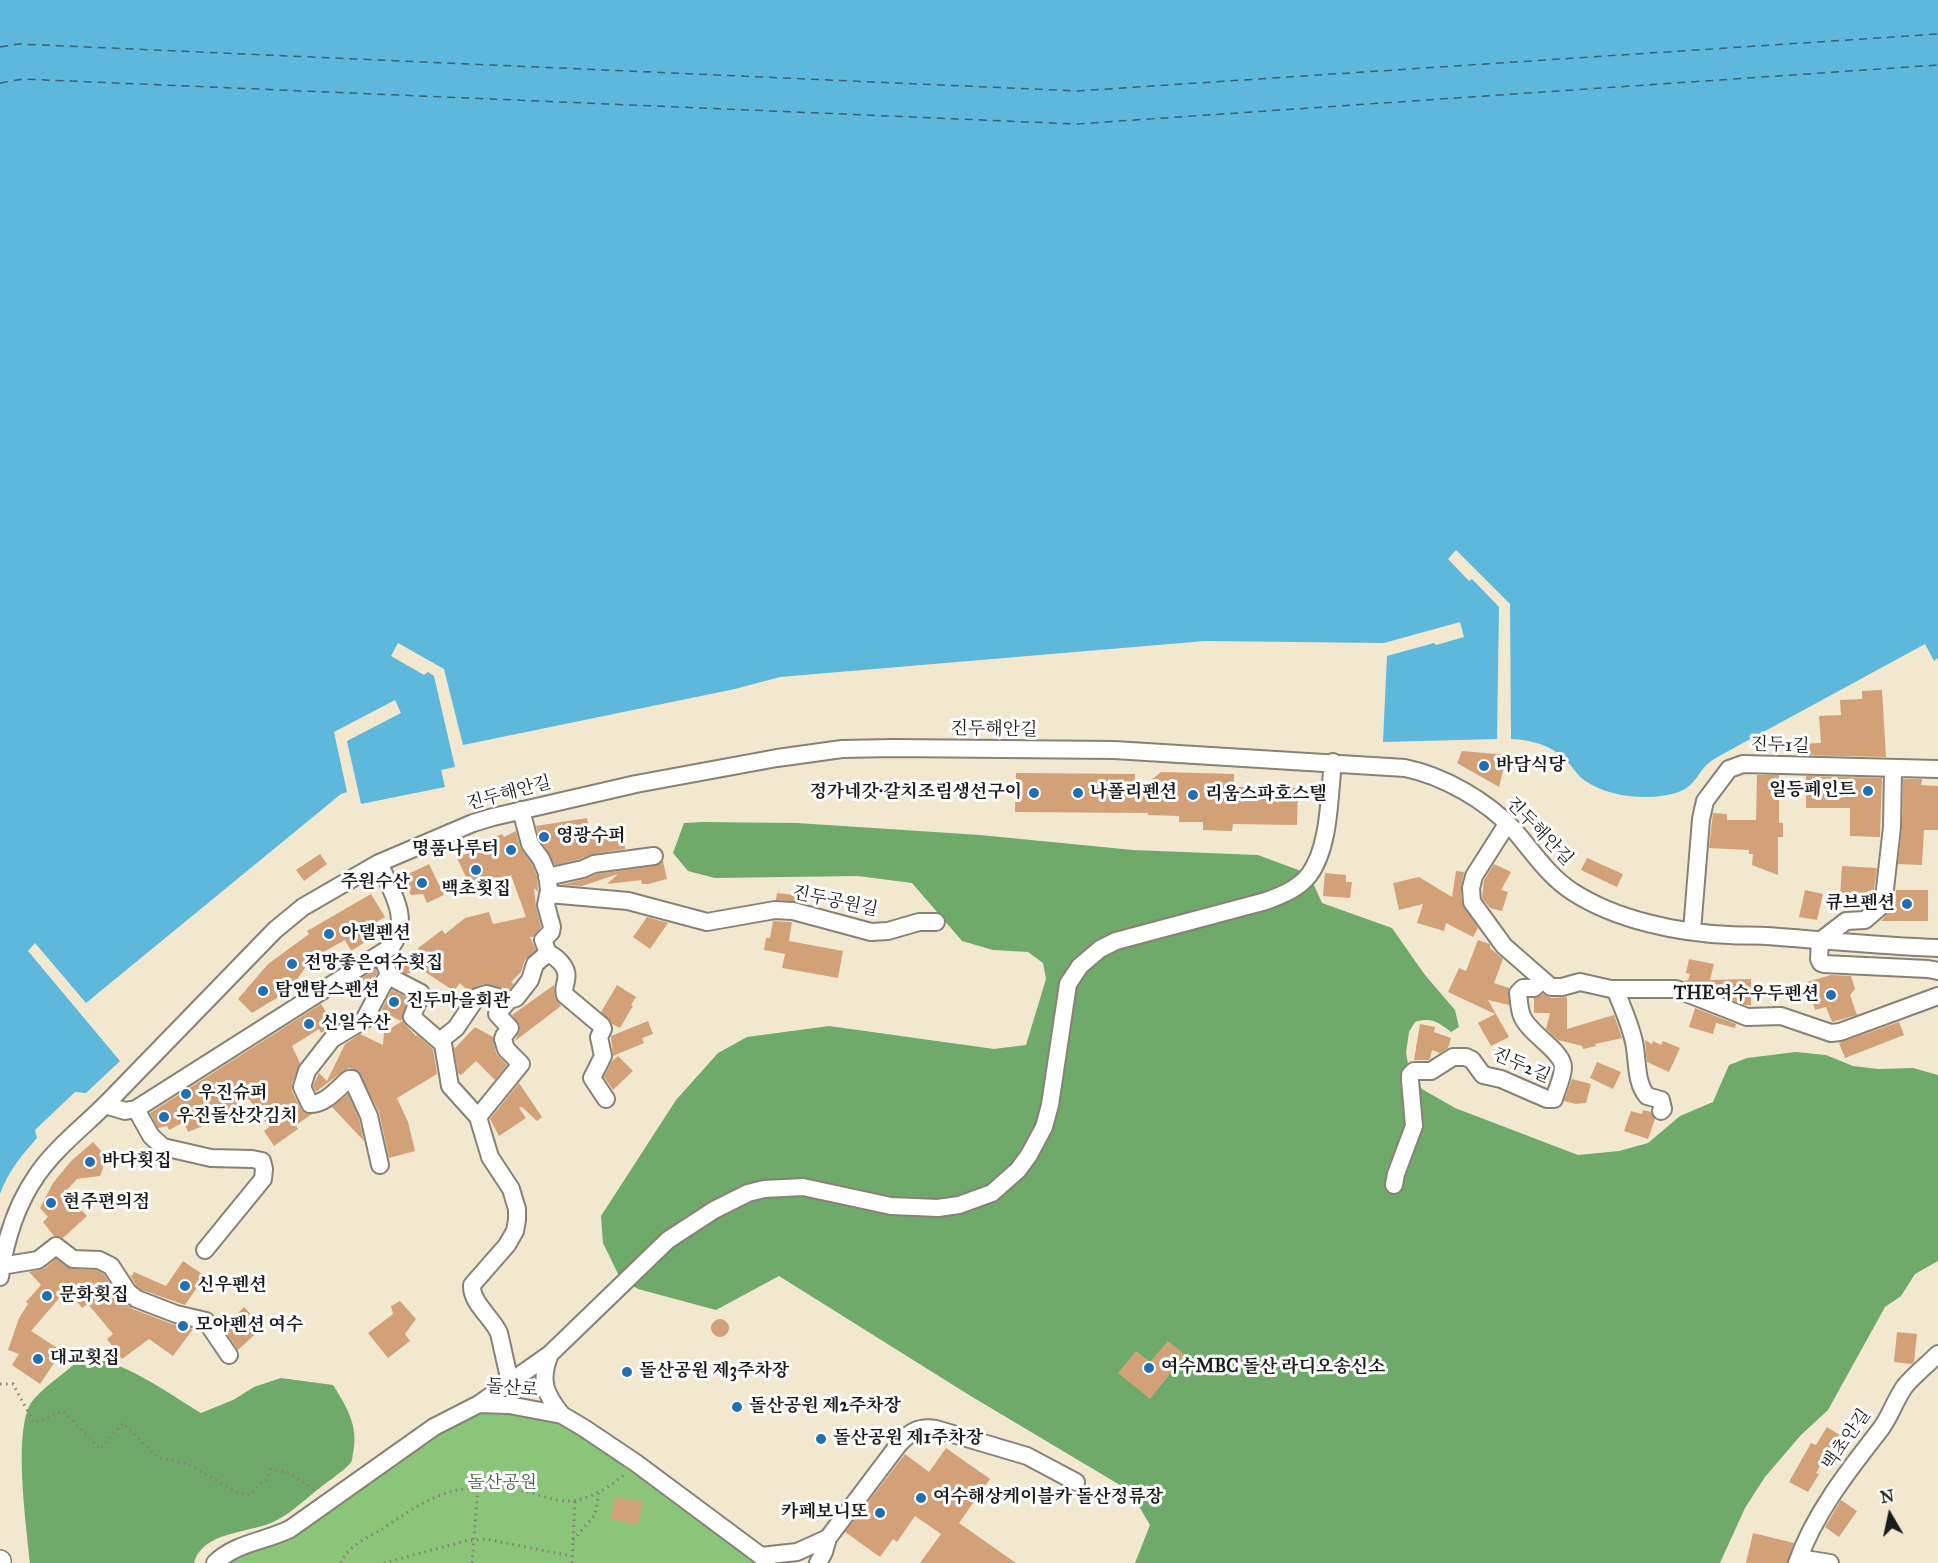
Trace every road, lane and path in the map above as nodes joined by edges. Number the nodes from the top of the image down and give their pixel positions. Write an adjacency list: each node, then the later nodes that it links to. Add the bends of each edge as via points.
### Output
1 (1333, 762): 4 (street, 진두해안길, via 1114,750 842,749 646,782); 5 (street, 진두해안길, via 1426,773 1471,796); 32 (street, via 1321,851 1309,874 1297,886 1266,901 1116,941 1088,958 1073,974 1064,1002 1044,1127 1029,1155 1004,1183 978,1199 938,1208 891,1206 803,1187 748,1192 668,1240)
2 (1893, 769): 3 (street, 진두1길); 11 (street, 진두1길, via 1743,764 1729,769 1705,801); 12 (street, via 1892,828 1881,904 1865,920 1846,921)
3 (1938, 769)
4 (521, 810): 7 (street, 진두해안길, via 449,832); 8 (street, via 530,844)
5 (1507, 824): 11 (street, 진두해안길, via 1552,876 1575,893 1640,920); 18 (street, via 1478,868 1471,888 1472,902 1504,946)
6 (654, 856): 8 (street, via 594,864)
7 (379, 863): 15 (street, via 401,922 396,940); 24 (street, 진두해안길, via 288,918)
8 (548, 877): 9 (street)
9 (549, 894): 10 (street, 진두공원길, via 628,901 707,922 776,910 871,932); 14 (street, via 547,909 552,927 543,940)
10 (936, 922)
11 (1692, 931): 12 (street, 진두해안길)
12 (1820, 940): 13 (street, 진두해안길); 16 (street, via 1819,959 1824,964)
13 (1938, 948)
14 (548, 953): 21 (street, via 536,964 520,994); 23 (street, via 566,971 565,995 602,1026 599,1036 603,1056 592,1078)
15 (381, 954): 17 (street); 25 (street)
16 (1938, 971)
17 (388, 975): 22 (street, via 419,992 421,996 412,1017); 28 (street, via 364,1020 327,1043 307,1071 302,1087 306,1099 314,1105 352,1079 366,1106)
18 (1542, 980): 19 (street, via 1555,988 1580,982); 29 (street, 진두2길, via 1518,993 1522,1018 1562,1061 1554,1099 1483,1075 1466,1057 1453,1057 1431,1071 1413,1071 1410,1080 1414,1126)
19 (1615, 989): 20 (street, via 1676,989 1747,1017 1781,1016 1831,1034); 26 (street, via 1635,1045 1642,1087 1647,1096 1661,1100)
20 (1938, 996)
21 (509, 1000): 22 (street, via 486,994 477,997 456,1028); 27 (street, via 497,1014 510,1028 504,1044 521,1064)
22 (441, 1040): 27 (street, via 450,1086)
23 (606, 1099)
24 (105, 1105): 25 (street, via 125,1111); 31 (street, 진두해안길, via 37,1174 15,1216)
25 (136, 1109): 30 (street, via 151,1136 163,1147 212,1158 262,1161 262,1179)
26 (1661, 1111)
27 (478, 1117): 35 (street, via 490,1157 511,1189 517,1209 515,1231 507,1245 472,1285 476,1299 496,1325)
28 (380, 1165)
29 (1394, 1185)
30 (206, 1250)
31 (1, 1271): 34 (street, 진두해안길, via 38,1260 56,1246 73,1259 99,1260 113,1268 137,1299 206,1321)
32 (550, 1354): 35 (street); 38 (street, via 544,1386)
33 (1938, 1354): 50 (street, 백초안길, via 1904,1388 1882,1428 1847,1472 1813,1527)
34 (229, 1355)
35 (510, 1382): 37 (street)
36 (0, 1384): 41 (path, via 13,1384 34,1423 63,1411 100,1449 123,1423 157,1457 187,1464 239,1493 251,1496 267,1480 271,1469 290,1473 313,1489)
37 (479, 1404): 38 (street, 돌산로, via 520,1406); 51 (street, 돌산로, via 406,1445 290,1529 236,1548)
38 (562, 1415): 39 (street, 돌산로)
39 (636, 1463): 43 (path); 49 (street, 돌산로)
40 (1076, 1482): 45 (street, via 1027,1456 923,1427 899,1444)
41 (323, 1486)
42 (478, 1488): 44 (path); 46 (path); 52 (path, via 435,1496 360,1543)
43 (599, 1492): 44 (path); 47 (path, via 592,1520)
44 (575, 1500): 47 (path)
45 (828, 1538): 49 (street, via 797,1552); 56 (street)
46 (474, 1540): 48 (path, via 496,1540); 53 (path); 54 (path)
47 (572, 1541): 48 (path)
48 (571, 1556): 55 (path)
49 (764, 1559)
50 (1798, 1560): 57 (street, 백초안길)
51 (215, 1563)
52 (341, 1563)
53 (387, 1563)
54 (472, 1563)
55 (572, 1563)
56 (818, 1563)
57 (1830, 1563)

